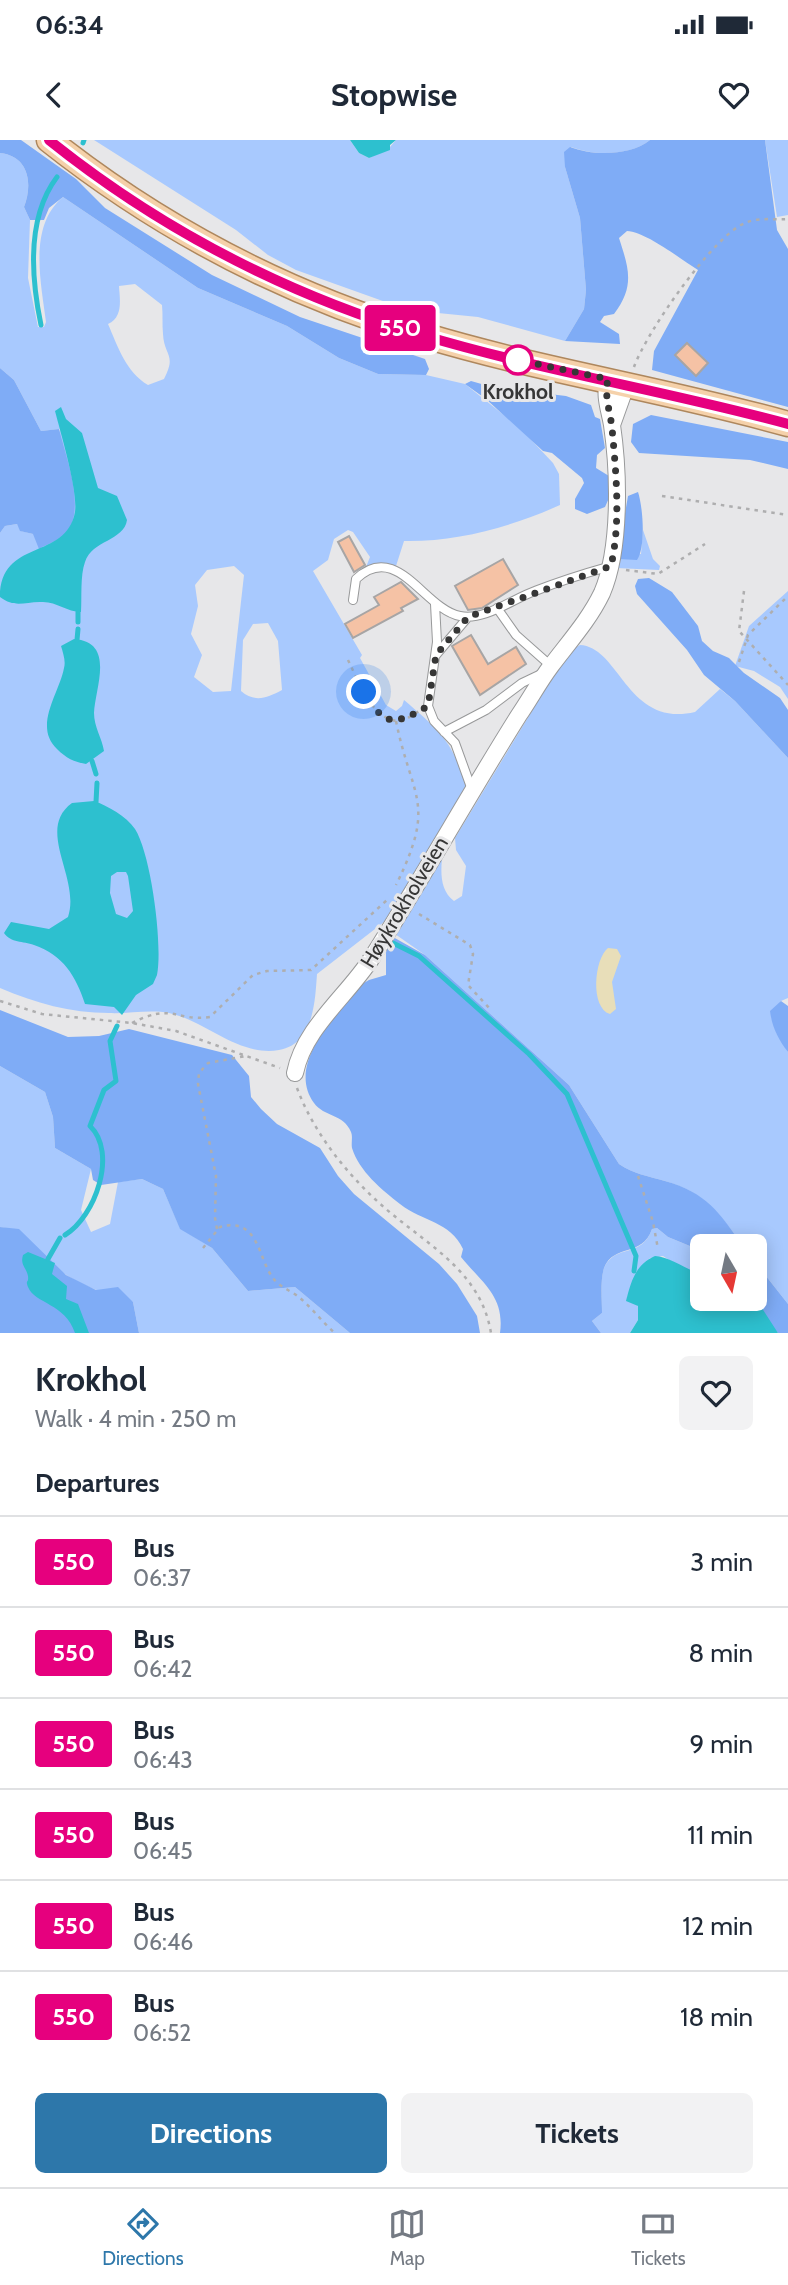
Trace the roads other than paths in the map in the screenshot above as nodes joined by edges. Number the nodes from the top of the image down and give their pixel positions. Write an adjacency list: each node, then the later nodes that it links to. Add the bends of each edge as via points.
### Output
1 (49, 140): 2 (main road, via 179,230 304,292 424,335)
2 (617, 381): 3 (main road); 4 (street, Høykrokholveien, via 605,394 612,425 617,515)
3 (788, 424)
4 (610, 569): 7 (lane); 10 (street, Høykrokholveien, via 591,614)
5 (353, 600): 6 (lane, via 359,576 385,569 410,577)
6 (435, 604): 8 (lane); 9 (lane)
7 (497, 608): 8 (lane); 10 (lane)
8 (468, 617): 9 (lane)
9 (436, 655): 11 (lane, via 428,706)
10 (549, 669): 11 (lane); 12 (street, Høykrokholveien)
11 (444, 733): 12 (lane, via 455,743)
12 (472, 790): 13 (street, Høykrokholveien, via 397,901 359,977 320,1024)
13 (295, 1073)

